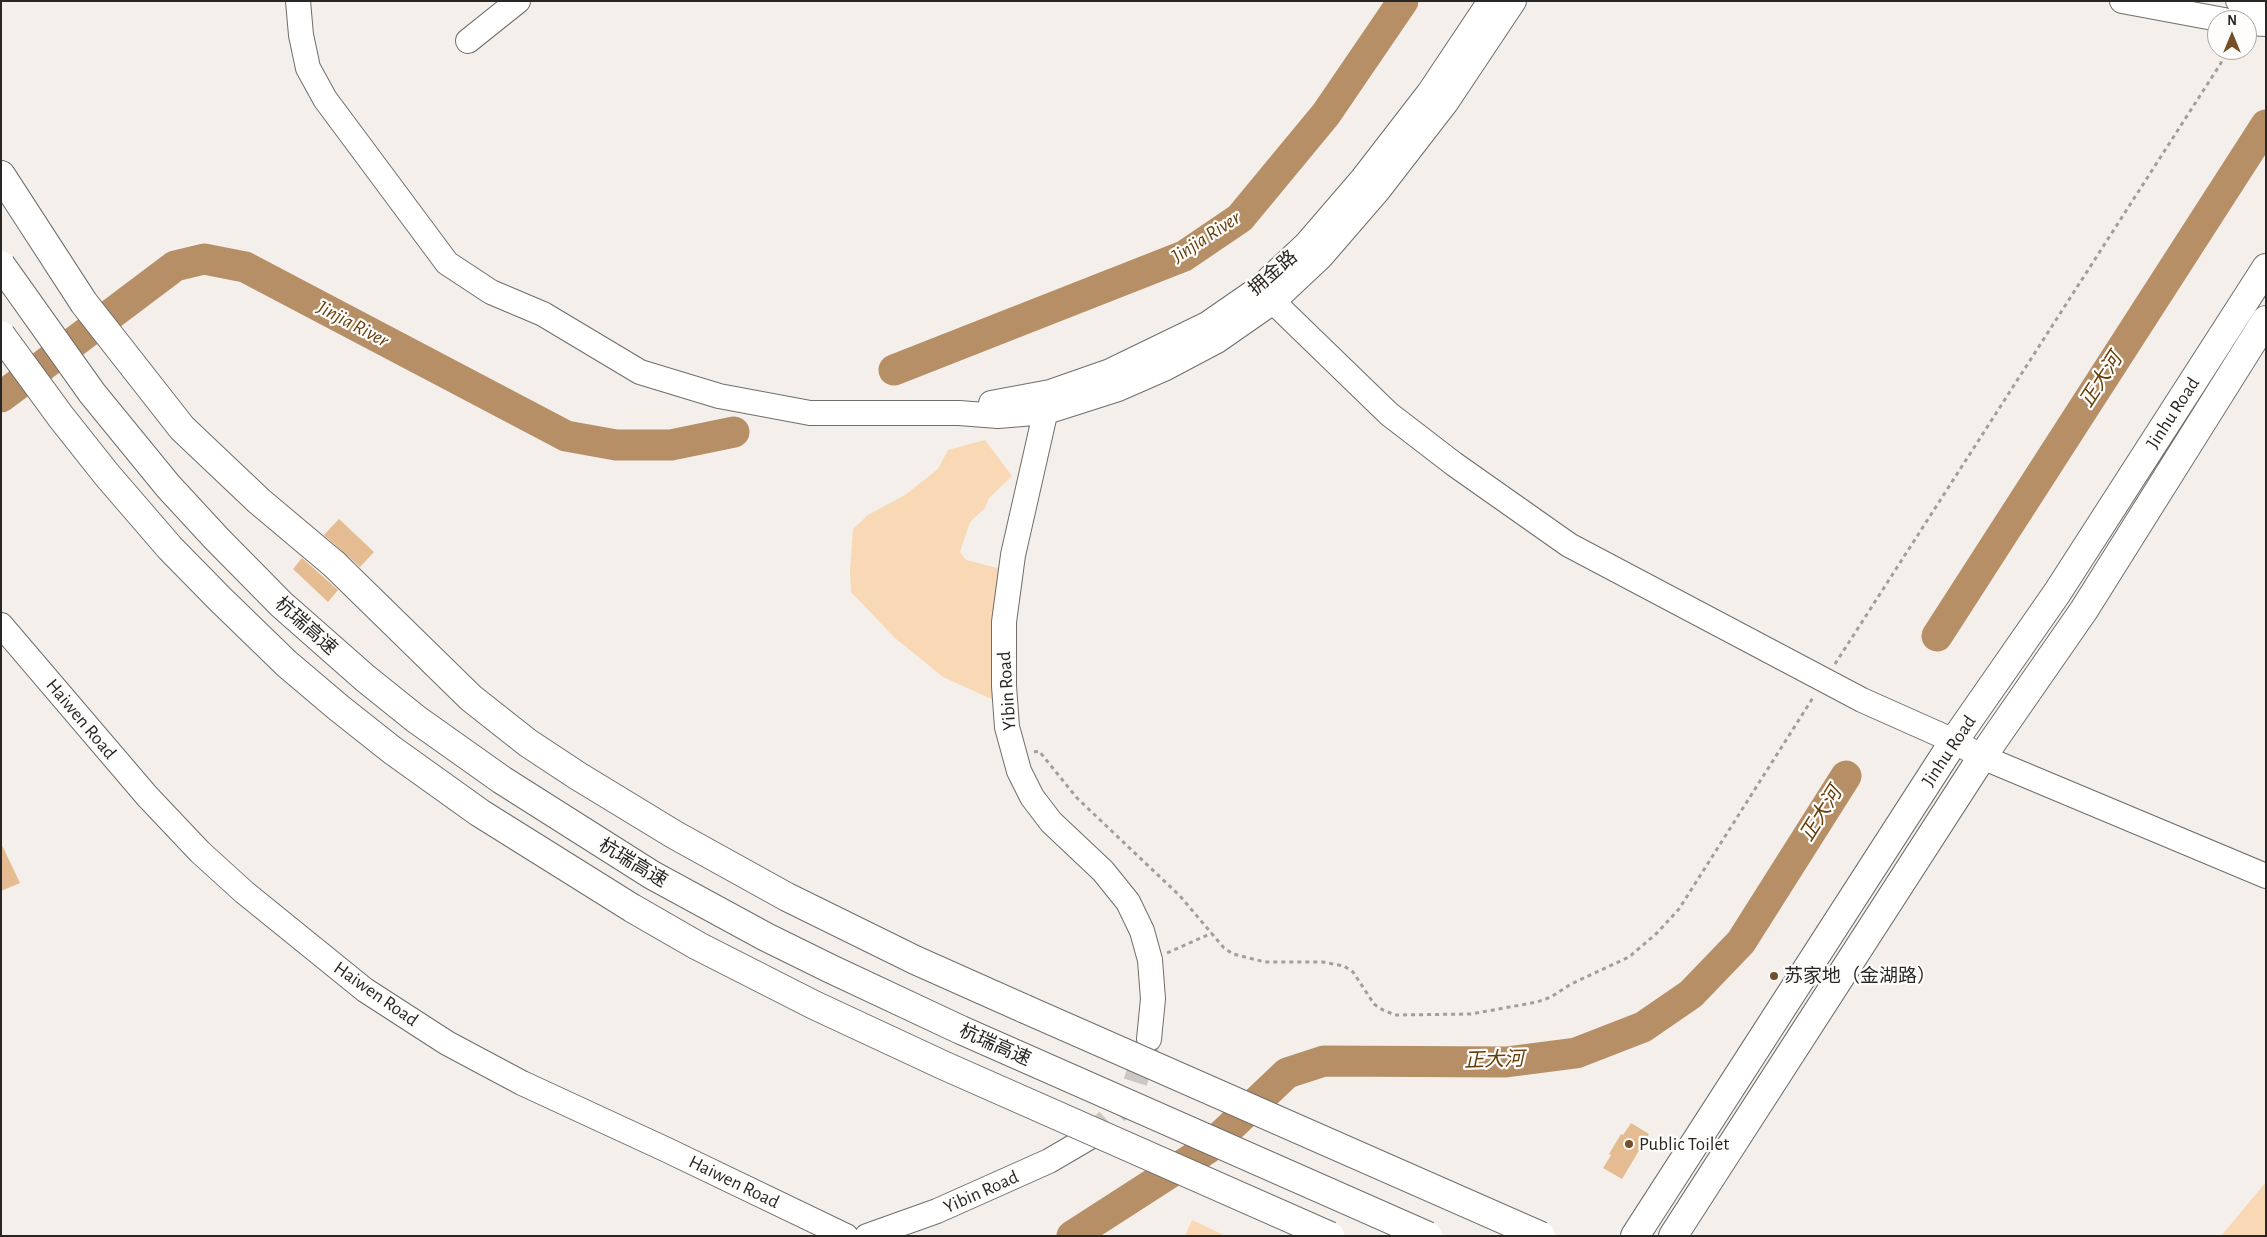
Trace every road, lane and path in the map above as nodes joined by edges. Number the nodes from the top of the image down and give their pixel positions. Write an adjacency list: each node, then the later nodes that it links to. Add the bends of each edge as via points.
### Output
1 (298, 1): 17 (street, 拥金路, via 300,35 308,68 325,99 447,263 491,292 543,314 640,372 719,396 810,413 998,416)
2 (518, 1): 9 (street)
3 (1490, 1): 14 (street, 拥金路, via 1430,91)
4 (1514, 1): 14 (street, via 1446,103 1378,191 1321,258)
5 (2122, 1): 8 (street)
6 (2238, 1): 7 (street)
7 (2266, 4)
8 (2207, 17)
9 (468, 41)
10 (2221, 60): 19 (path)
11 (1, 175): 32 (main road, bridge, via 84,303 182,428 259,501 334,564 470,698 528,743 675,835 787,897 915,960)
12 (1, 264): 31 (main road, 杭瑞高速, bridge, via 110,416 216,538 281,604 351,667 416,719 502,780 660,879 839,973)
13 (2266, 268): 20 (main road, Jinhu Road, via 2057,593)
14 (1266, 295): 17 (street, 拥金路); 19 (street, via 1389,414 1569,545)
15 (2263, 329): 22 (main road, Jinhu Road, via 2084,610)
16 (1, 336): 30 (main road, 杭瑞高速, bridge, via 107,475 170,548 220,599 339,708 480,813 698,946 814,1005)
17 (1048, 402): 21 (street, Yibin Road, via 1013,555 1004,622 1007,727)
18 (1, 625): 28 (street, Haiwen Road, via 147,796 200,852 365,990 447,1043 522,1083)
19 (1825, 680): 20 (street); 24 (path, via 1679,909 1629,958 1571,984 1551,997 1471,1014 1395,1015 1374,1004 1353,972 1344,966 1323,962 1265,962 1233,954)
20 (1954, 741): 22 (street); 33 (main road, Jinhu Road)
21 (1015, 757): 24 (path, via 1039,751 1077,798 1180,896); 25 (street, Yibin Road, via 1032,797 1051,822 1103,871 1128,902)
22 (1982, 757): 23 (street); 34 (main road, Jinhu Road)
23 (2266, 876)
24 (1212, 933): 25 (path)
25 (1150, 960): 26 (street, Yibin Road, via 1153,1000)
26 (1149, 1039)
27 (1090, 1137): 29 (street, Yibin Road, via 1049,1161 937,1211)
28 (846, 1236)
29 (867, 1236)
30 (1330, 1236)
31 (1428, 1236)
32 (1541, 1236)
33 (1635, 1236)
34 (1673, 1236)

